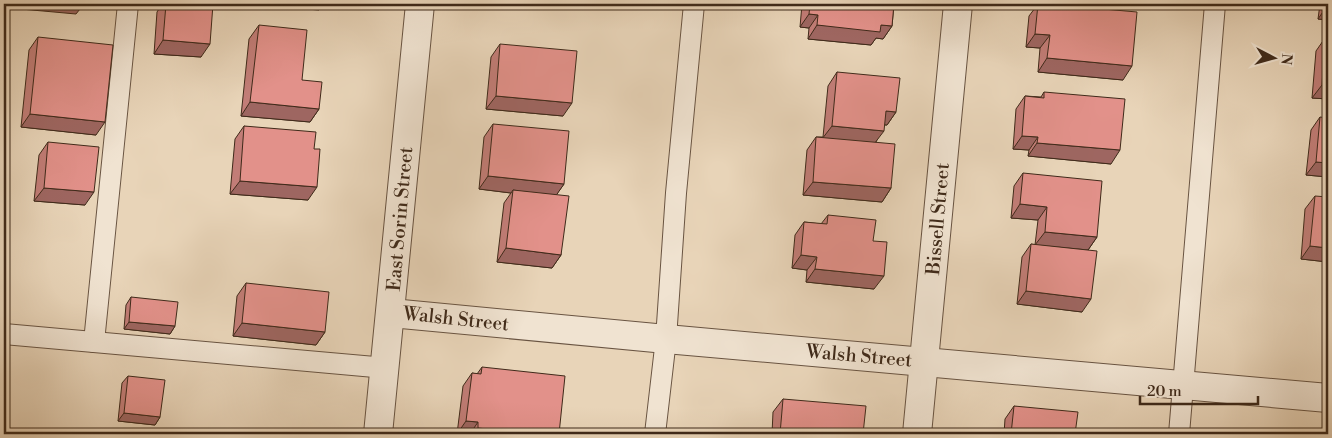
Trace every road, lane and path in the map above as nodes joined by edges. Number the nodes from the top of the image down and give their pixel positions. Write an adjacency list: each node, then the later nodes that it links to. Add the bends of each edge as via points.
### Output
1 (128, 4): 9 (lane)
2 (420, 4): 6 (street, East Sorin Street)
3 (694, 4): 8 (lane)
4 (958, 4): 10 (street, Bissell Street)
5 (1216, 4): 12 (lane)
6 (391, 312): 8 (street, Walsh Street); 11 (street, East Sorin Street)
7 (4, 334): 9 (lane)
8 (666, 340): 10 (street, Walsh Street); 15 (lane)
9 (94, 342): 11 (lane)
10 (924, 362): 12 (street, Walsh Street); 16 (street, Bissell Street)
11 (386, 368): 14 (street, East Sorin Street)
12 (1184, 384): 13 (street, Walsh Street); 17 (lane)
13 (1328, 398)
14 (378, 434)
15 (655, 434)
16 (917, 434)
17 (1179, 434)

